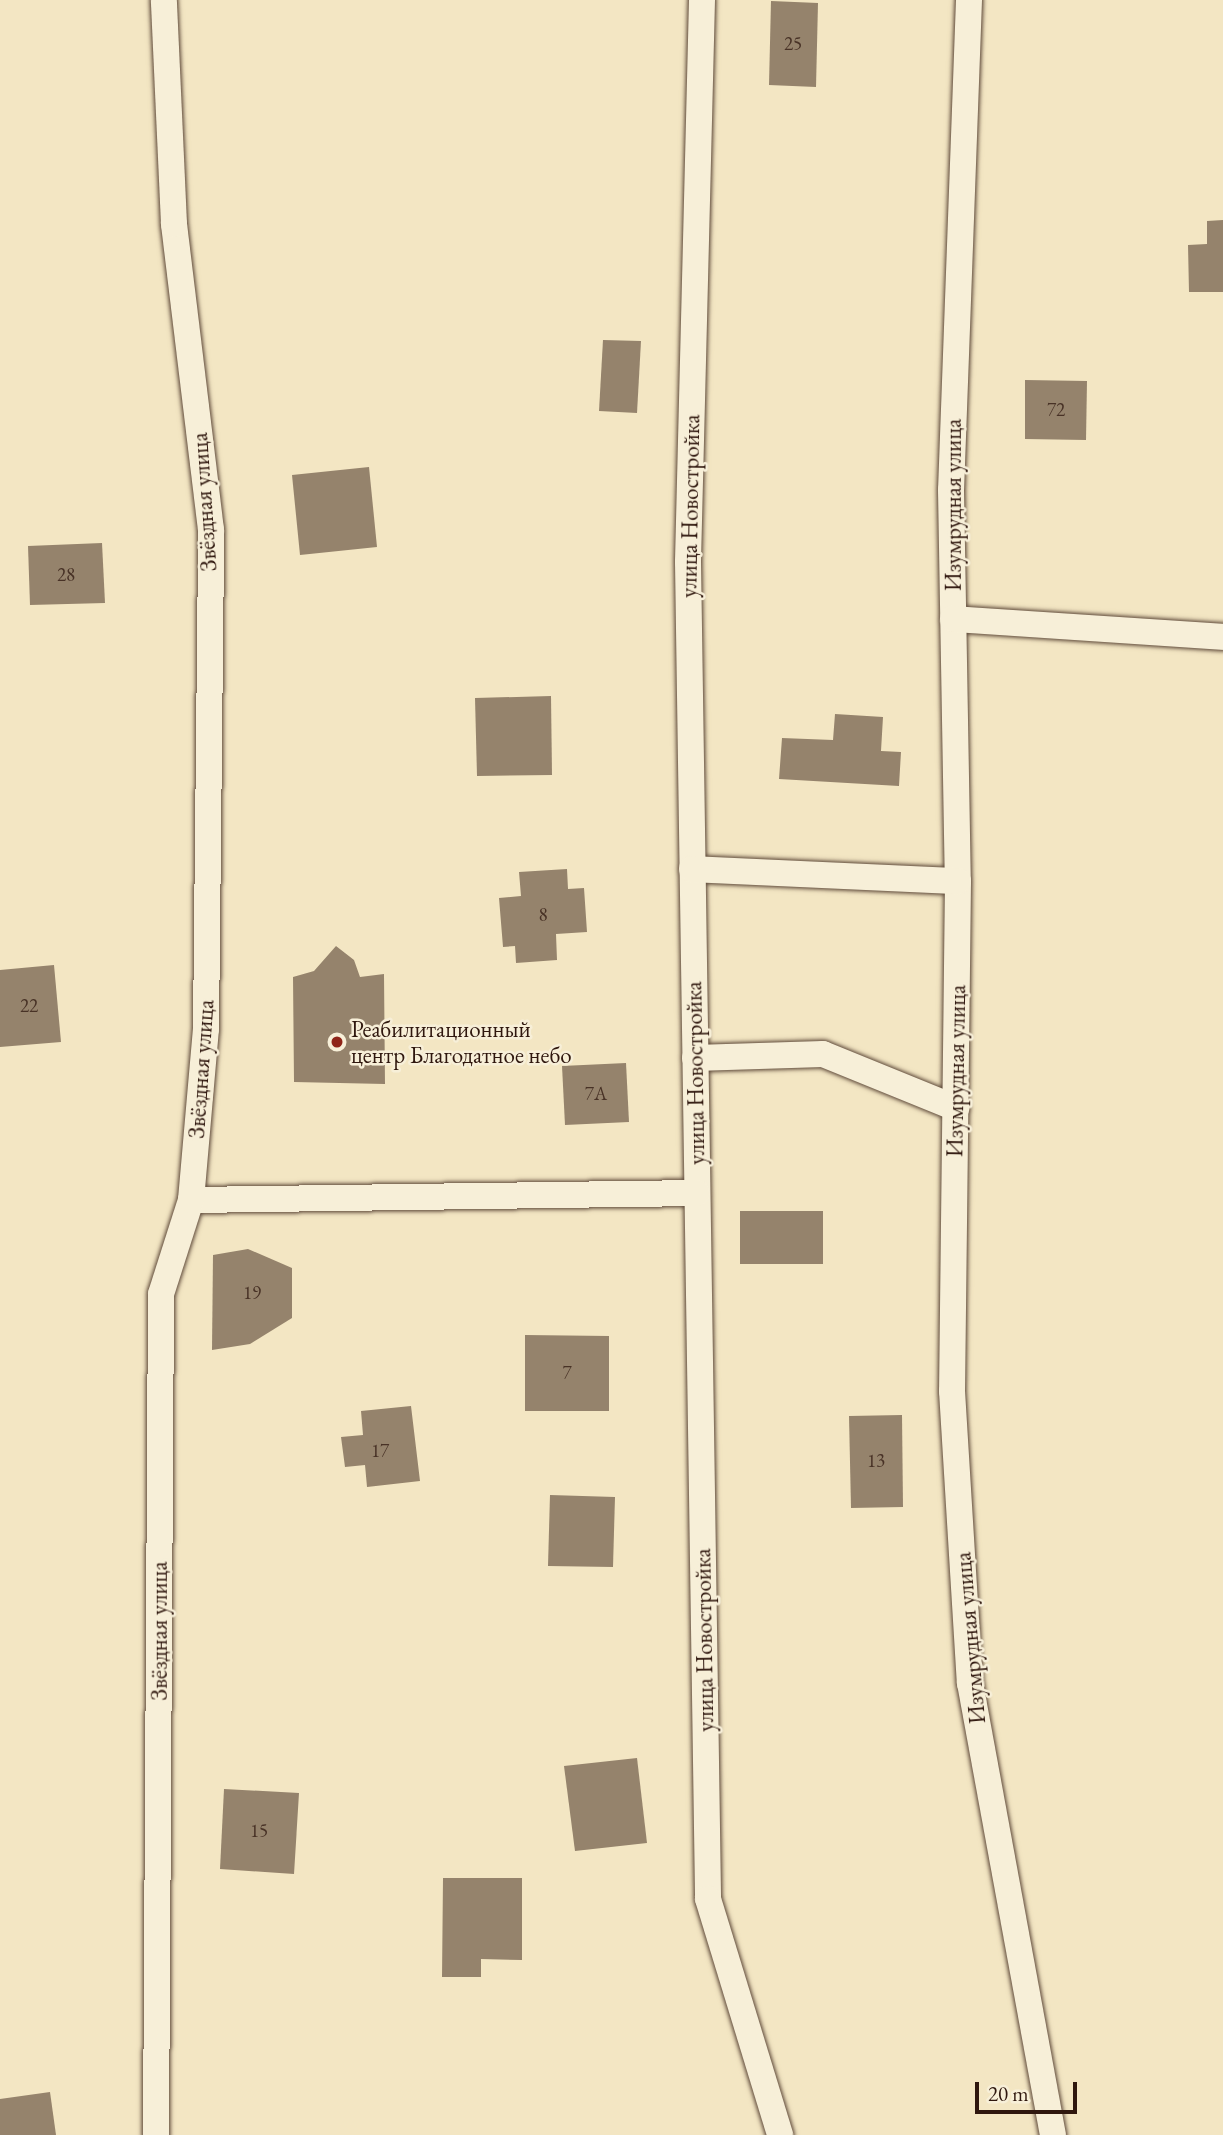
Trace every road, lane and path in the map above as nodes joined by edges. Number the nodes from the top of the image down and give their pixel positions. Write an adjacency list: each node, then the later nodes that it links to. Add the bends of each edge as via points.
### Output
1 (164, 0): 11 (street, Звёздная улица, via 174,224 211,530 206,1029)
2 (702, 0): 6 (street, улица Новостройка, via 688,562)
3 (969, 0): 4 (street, Изумрудная улица, via 951,490)
4 (953, 619): 5 (street); 7 (street, Изумрудная улица)
5 (1223, 637)
6 (692, 869): 7 (street); 8 (street, улица Новостройка)
7 (958, 881): 9 (street, Изумрудная улица)
8 (695, 1058): 9 (street, via 823,1054); 10 (street, улица Новостройка)
9 (956, 1108): 14 (street, Изумрудная улица, via 952,1391 970,1684)
10 (697, 1193): 11 (street); 13 (street, улица Новостройка, via 708,1899)
11 (191, 1200): 12 (street, Звёздная улица, via 161,1294)
12 (156, 2135)
13 (780, 2135)
14 (1054, 2135)

